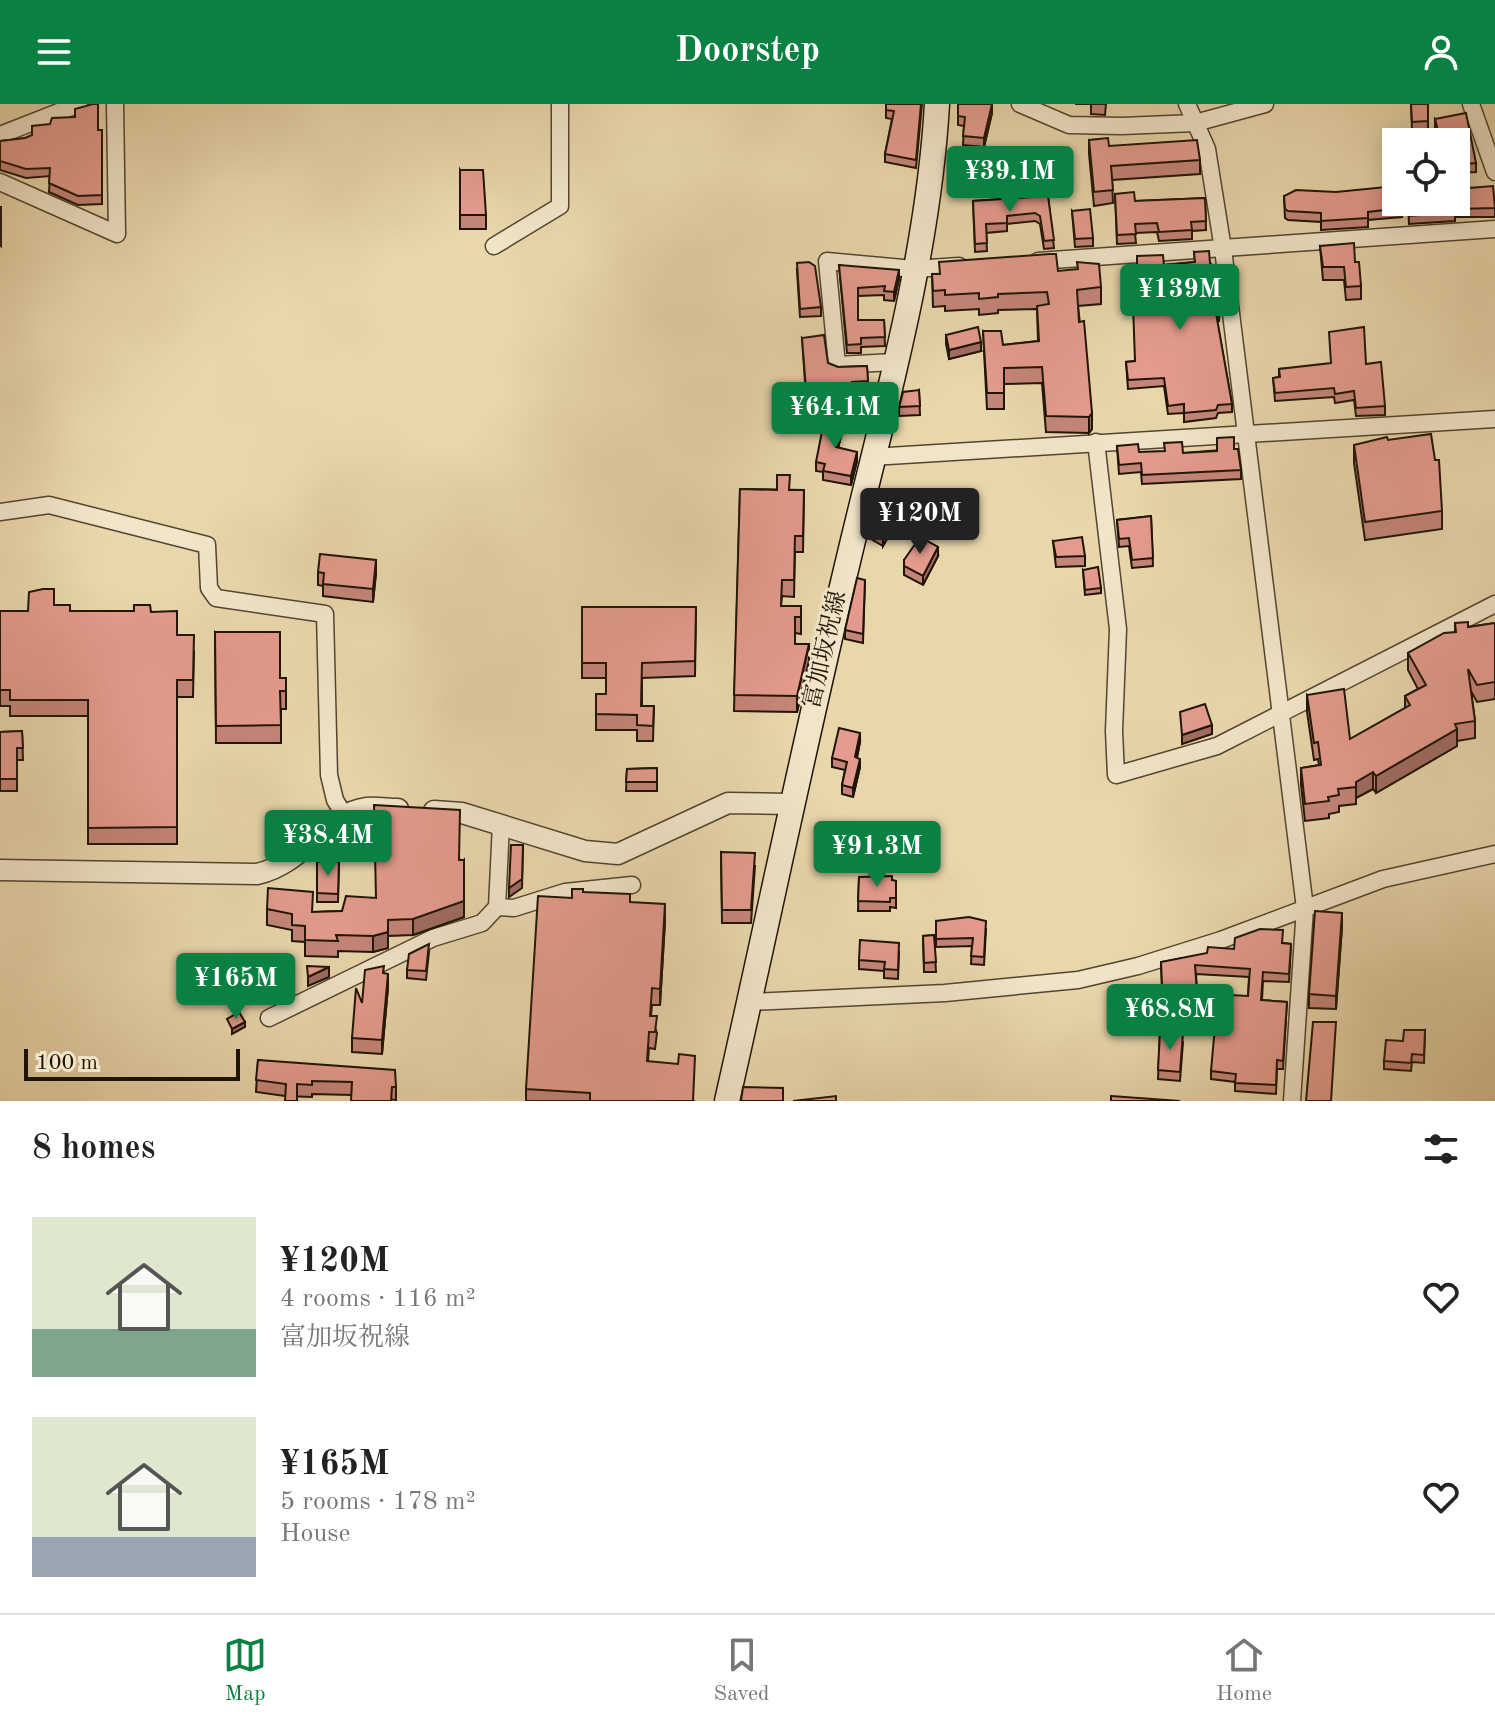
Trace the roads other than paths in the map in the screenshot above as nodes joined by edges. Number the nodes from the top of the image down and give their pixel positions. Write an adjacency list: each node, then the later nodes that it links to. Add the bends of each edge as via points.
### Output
1 (79, 104): 10 (street)
2 (115, 104): 12 (street, via 117,234)
3 (560, 104): 14 (street, via 560,206)
4 (937, 104): 18 (main road, 富加坂祝線, via 933,166)
5 (1020, 104): 9 (street, via 1069,125)
6 (1187, 104): 9 (street)
7 (1265, 104): 9 (street)
8 (1471, 104): 11 (street)
9 (1195, 123): 15 (street, via 1207,149)
10 (0, 135)
11 (1495, 172)
12 (0, 182)
13 (1495, 229): 15 (street)
14 (494, 246)
15 (1223, 249): 16 (street); 21 (street)
16 (1022, 262)
17 (976, 265): 18 (street)
18 (914, 269): 19 (main road, 富加坂祝線); 19 (street, via 827,261 837,365)
19 (894, 362): 23 (main road, 富加坂祝線)
20 (1495, 419): 21 (street)
21 (1244, 433): 22 (street); 26 (street)
22 (1096, 442): 23 (street); 26 (street, via 1118,629 1116,775 1217,746)
23 (872, 457): 27 (main road, 富加坂祝線)
24 (0, 512): 28 (street, via 49,505 207,545 209,588 216,598 325,614 329,775)
25 (1495, 604): 26 (street)
26 (1283, 715): 34 (street)
27 (790, 804): 29 (street, via 728,803 618,854 585,851); 35 (main road, 富加坂祝線)
28 (344, 815): 29 (street, via 368,808 462,813); 31 (street, via 296,859 257,874)
29 (501, 824): 33 (street)
30 (1495, 854): 34 (street, via 1383,879)
31 (0, 870)
32 (632, 885): 33 (street)
33 (497, 907): 36 (street, via 482,923 433,938)
34 (1305, 908): 35 (street, via 1152,962 1078,980 945,993); 38 (street)
35 (749, 1002): 37 (main road, 富加坂祝線)
36 (269, 1018)
37 (727, 1101)
38 (1292, 1101)

